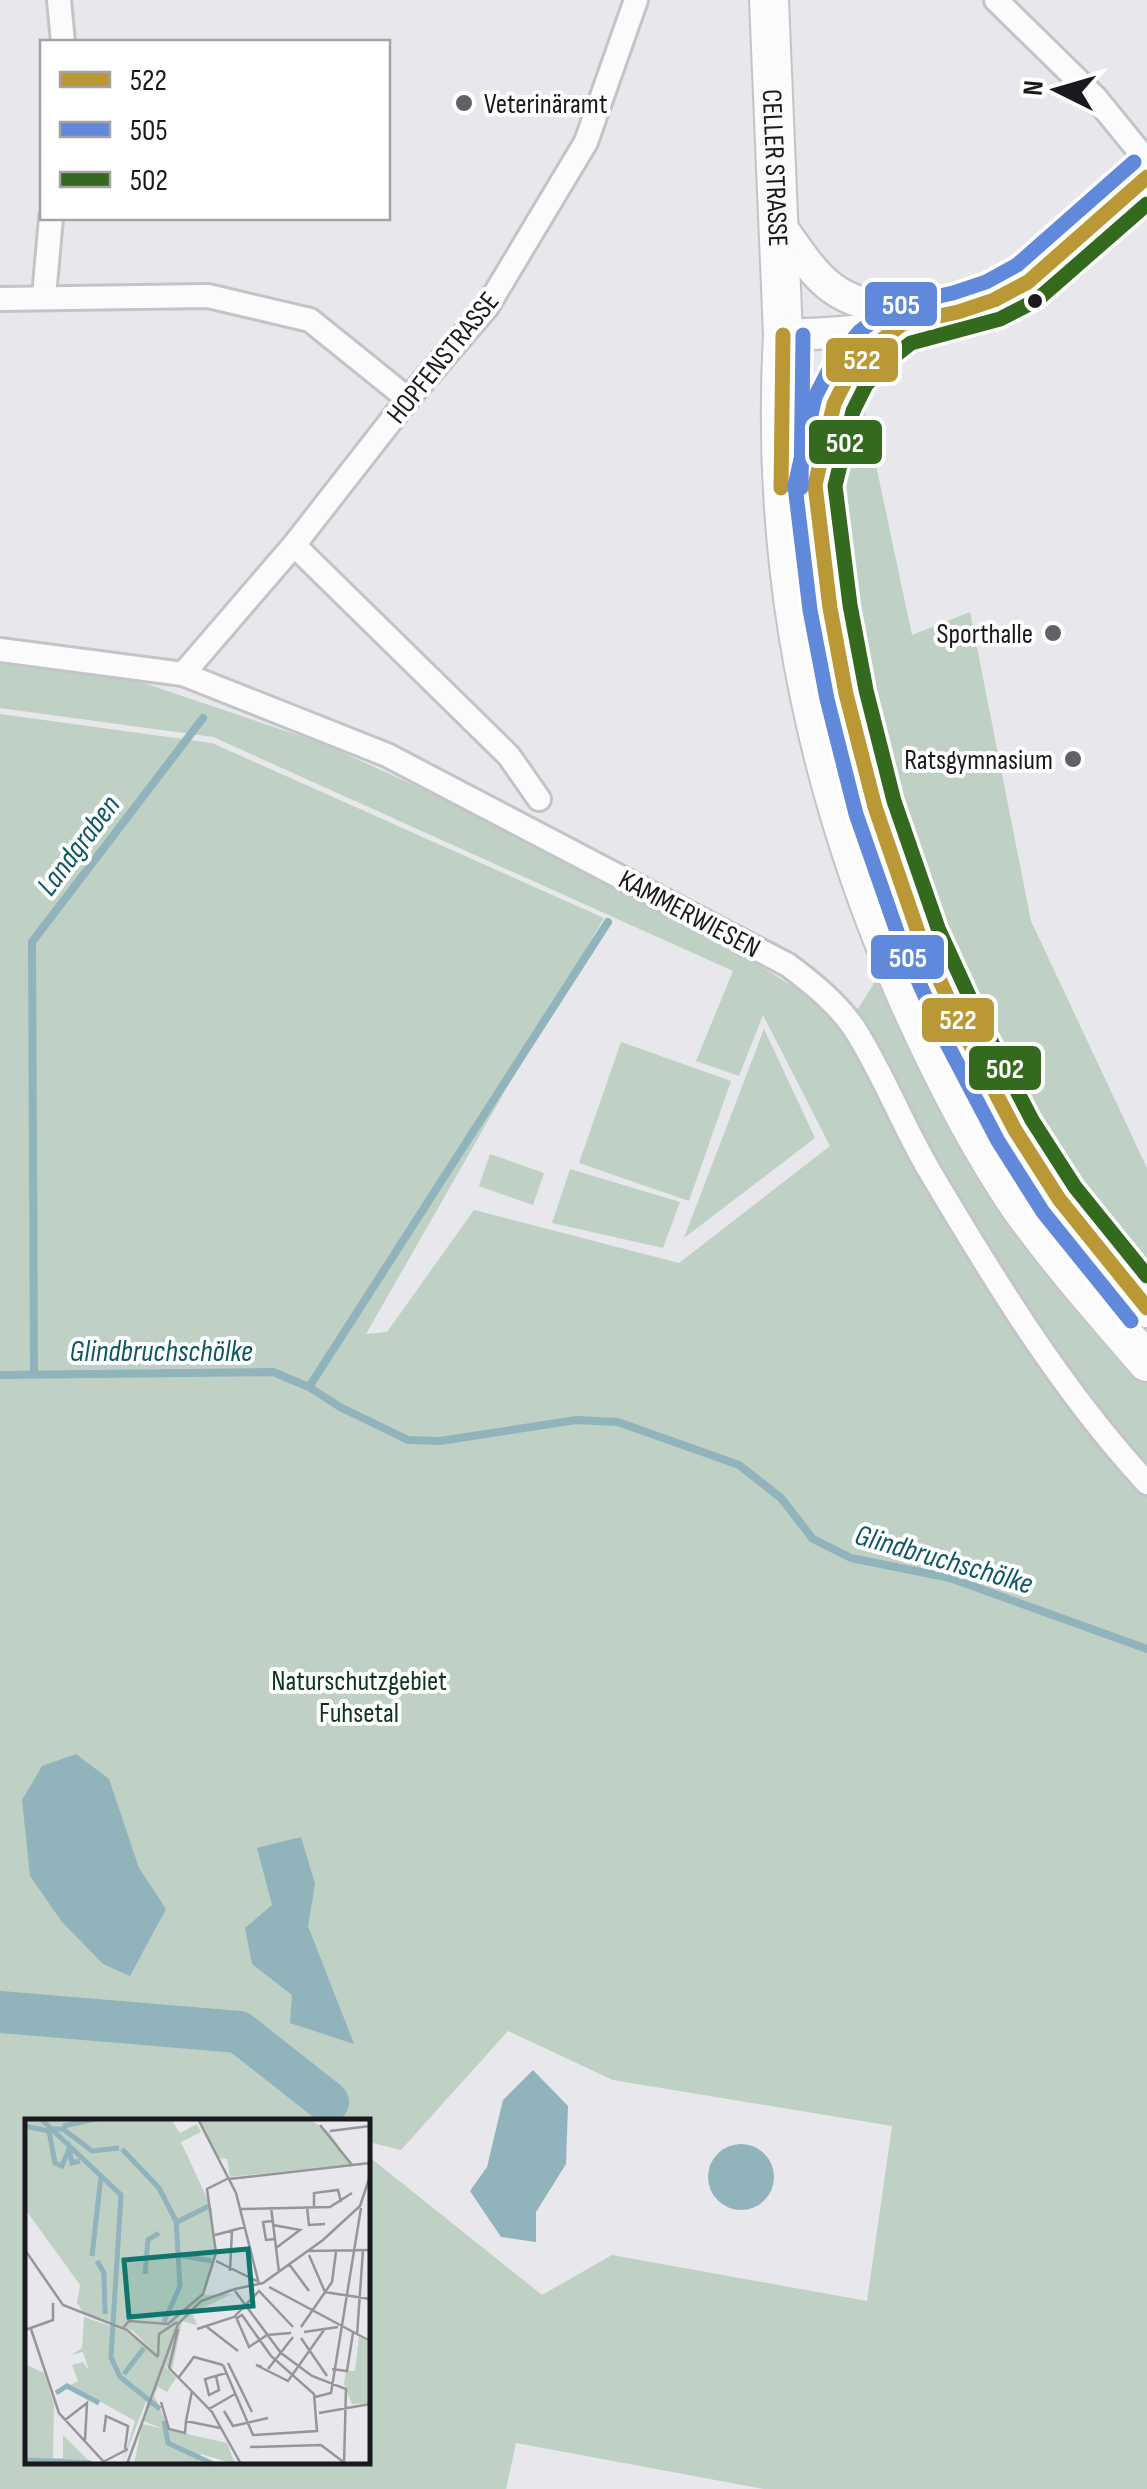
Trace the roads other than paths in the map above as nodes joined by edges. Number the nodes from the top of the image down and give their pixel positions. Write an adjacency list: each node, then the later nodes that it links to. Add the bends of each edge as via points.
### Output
1 (58, 0): 5 (street)
2 (636, 0): 14 (street, HOPFENSTRASSE, via 586,142 488,307)
3 (769, 0): 9 (main road, CELLER STRASSE)
4 (996, 0): 6 (street, via 1096,97)
5 (63, 40)
6 (1147, 161)
7 (1147, 177): 12 (street, via 1028,282 994,300)
8 (51, 220): 10 (street)
9 (778, 222): 12 (street, via 834,292); 13 (main road, CELLER STRASSE)
10 (44, 296): 11 (street); 14 (street, via 208,296 310,320)
11 (0, 299)
12 (915, 321): 13 (street); 15 (street, via 874,346 848,374)
13 (784, 335): 15 (main road); 21 (main road, via 785,548 838,818 944,1081 1018,1203)
14 (408, 399): 16 (street, HOPFENSTRASSE)
15 (815, 485): 20 (main road, via 846,694 919,935 1015,1130 1059,1199)
16 (294, 545): 18 (street, HOPFENSTRASSE); 19 (street, via 509,756)
17 (0, 650): 18 (street, KAMMERWIESEN)
18 (183, 674): 22 (street, KAMMERWIESEN, via 386,755 788,965 817,987 853,1027 920,1155 1030,1331)
19 (539, 798)
20 (1147, 1308)
21 (1147, 1362)
22 (1147, 1482)

